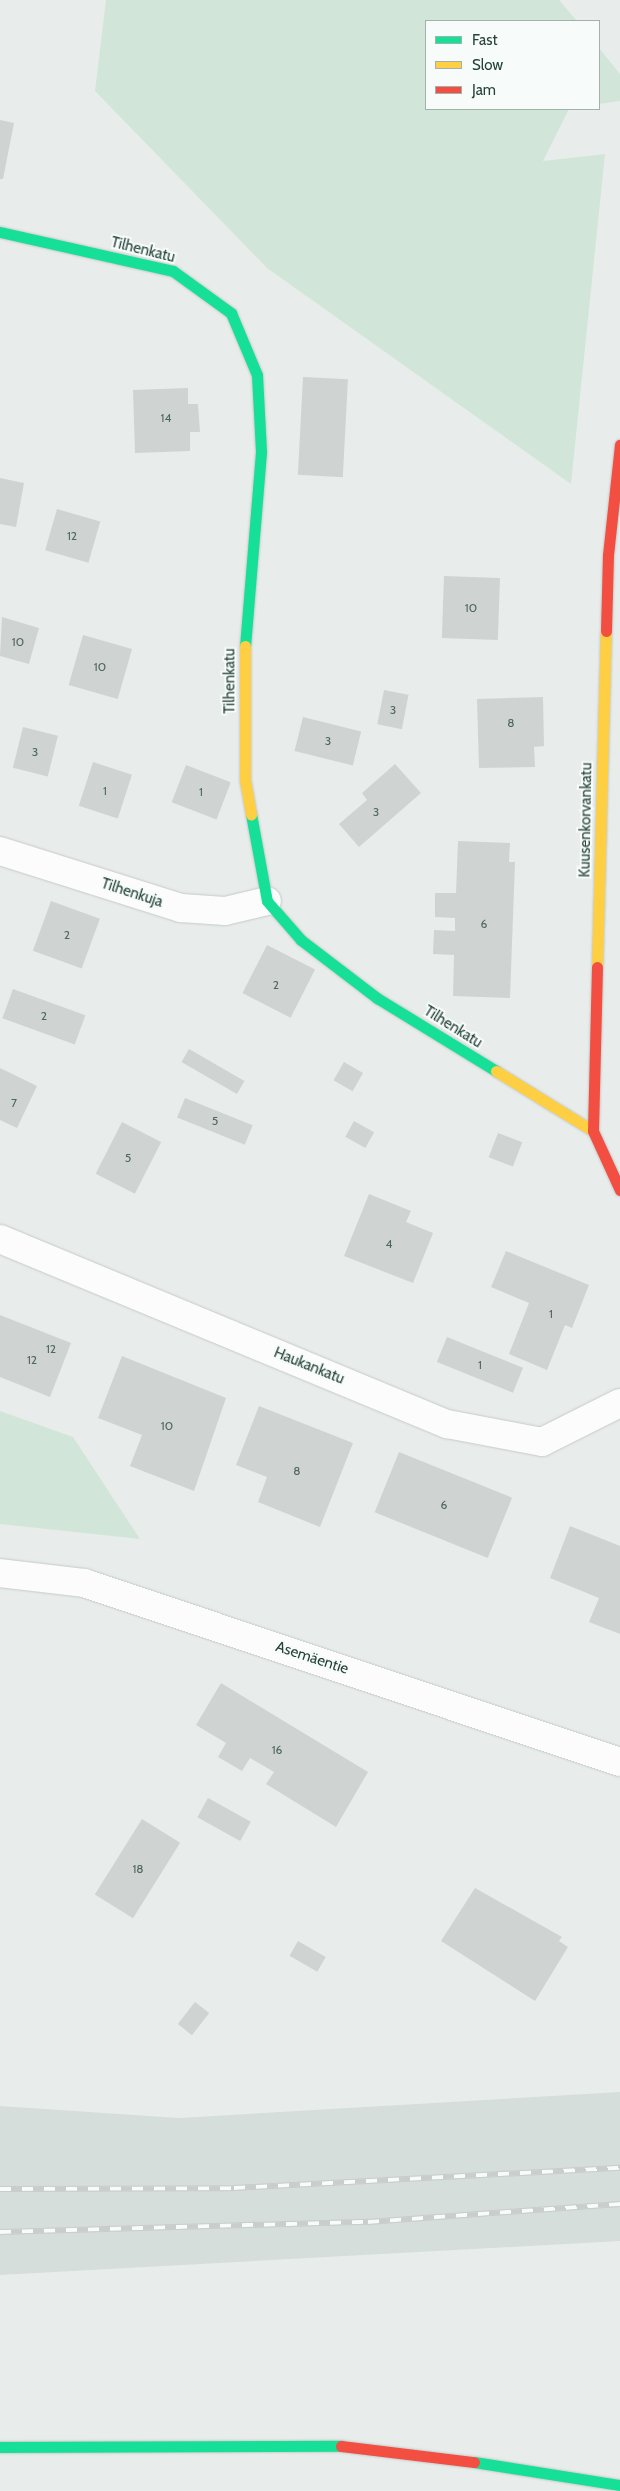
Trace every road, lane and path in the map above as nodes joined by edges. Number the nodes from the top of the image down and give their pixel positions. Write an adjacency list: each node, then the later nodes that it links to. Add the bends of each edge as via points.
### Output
1 (0, 232): 4 (main road, Tilhenkatu, via 173,272 231,313 258,375 261,452 245,638 245,780)
2 (620, 445): 5 (main road, Kuusenkorvankatu, via 608,555)
3 (0, 851): 4 (street, Tilhenkuja, via 180,908 225,911)
4 (266, 902): 5 (main road, Tilhenkatu, via 301,940 377,998)
5 (593, 1131): 6 (main road, Kuusenkorvankatu)
6 (620, 1190)
7 (0, 1239): 8 (street, Haukankatu, via 447,1424 542,1442)
8 (620, 1403)
9 (0, 1573): 10 (street, Asemäentie, via 84,1583)
10 (620, 1762)
11 (0, 2447): 12 (main road, via 162,2443 370,2446)
12 (620, 2485)

